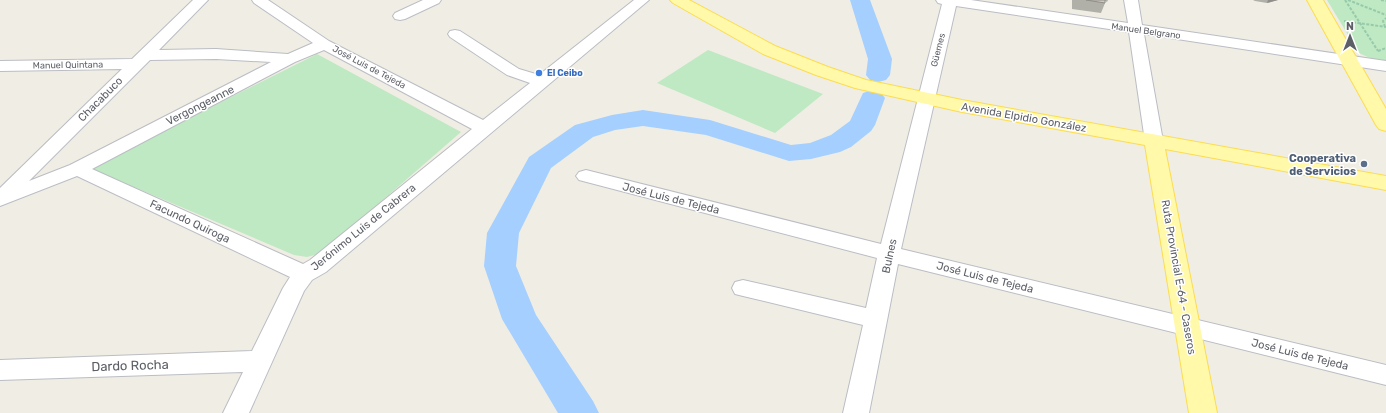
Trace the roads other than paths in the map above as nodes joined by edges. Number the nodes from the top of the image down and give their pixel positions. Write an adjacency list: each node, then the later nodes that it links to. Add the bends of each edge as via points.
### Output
1 (201, 0): 14 (street, Chacabuco)
2 (259, 0): 12 (street, José Luis de Tejeda)
3 (434, 0): 9 (street)
4 (642, 0): 18 (street, Jerónimo Luis de Cabrera)
5 (678, 0): 19 (main road, Avenida Elpidio González, via 769,50 862,84)
6 (948, 0): 10 (street, Manuel Belgrano); 19 (street, Güemes)
7 (1131, 0): 10 (street)
8 (1315, 0): 15 (main road)
9 (400, 16)
10 (1136, 29): 15 (street, Manuel Belgrano); 22 (street)
11 (455, 34): 18 (street, via 513,72)
12 (324, 44): 13 (street, Vergongeanne); 21 (street, José Luis de Tejeda)
13 (290, 59): 14 (street, Manuel Quintana, via 216,54); 23 (street, Vergongeanne)
14 (140, 60): 16 (street, Manuel Quintana); 26 (street, Chacabuco)
15 (1350, 61): 17 (street, Manuel Belgrano); 20 (main road)
16 (0, 66)
17 (1386, 66)
18 (541, 81): 21 (street, Jerónimo Luis de Cabrera)
19 (925, 99): 22 (main road, Avenida Elpidio González); 27 (street, Bulnes)
20 (1386, 125)
21 (484, 128): 28 (street, Jerónimo Luis de Cabrera, via 318,266)
22 (1154, 141): 25 (main road, Avenida Elpidio González); 31 (main road, Ruta Provincial E-64 - Caseros)
23 (77, 169): 26 (street, Vergongeanne); 28 (street, Facundo Quiroga)
24 (586, 176): 27 (street, José Luis de Tejeda)
25 (1386, 183)
26 (0, 200)
27 (889, 254): 30 (street, Bulnes); 31 (street, José Luis de Tejeda)
28 (304, 274): 32 (street, Jerónimo Luis de Cabrera, via 294,288)
29 (743, 288): 30 (street)
30 (876, 319): 36 (street, Bulnes)
31 (1188, 327): 34 (street, José Luis de Tejeda); 37 (main road, Ruta Provincial E-64 - Caseros)
32 (260, 361): 33 (street, Dardo Rocha); 35 (street, Jerónimo Luis de Cabrera)
33 (0, 370)
34 (1386, 375)
35 (236, 413)
36 (856, 413)
37 (1203, 413)

